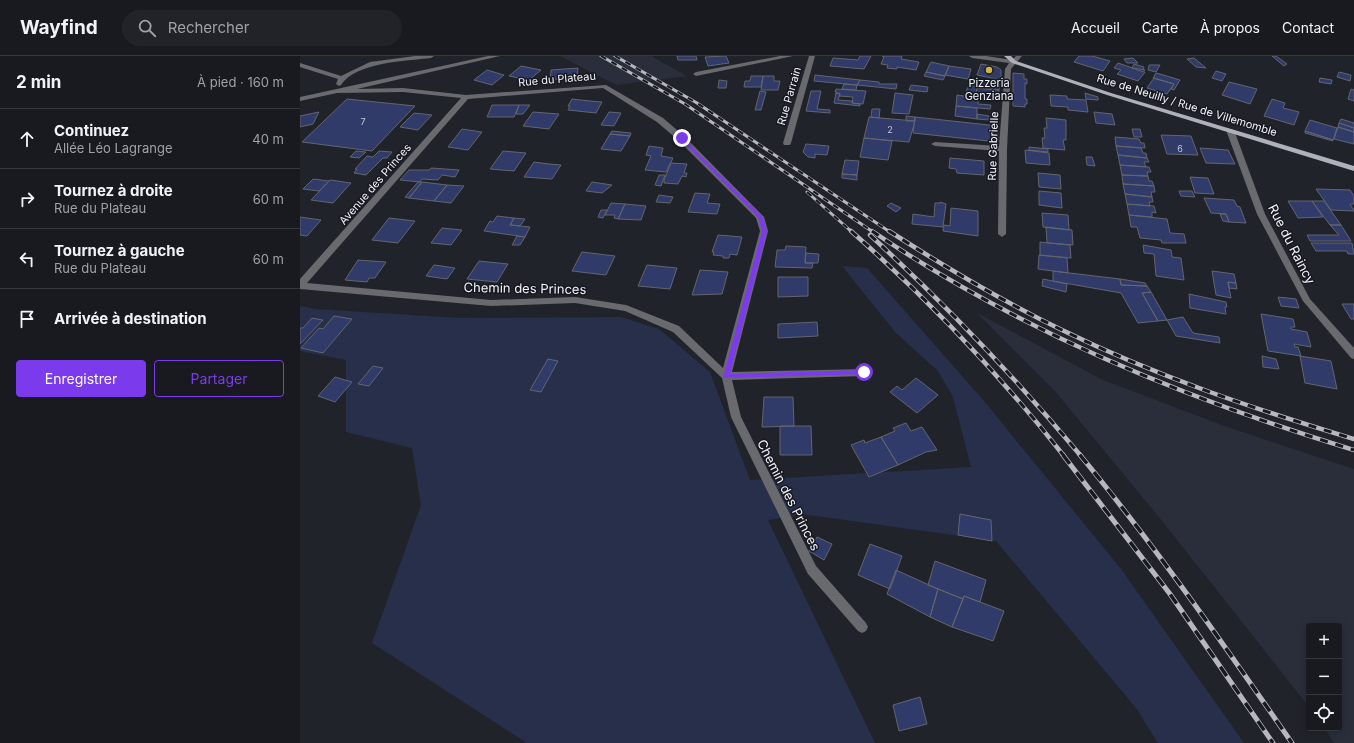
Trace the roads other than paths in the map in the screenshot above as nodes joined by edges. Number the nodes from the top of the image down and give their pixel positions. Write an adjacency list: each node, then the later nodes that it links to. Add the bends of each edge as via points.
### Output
1 (431, 56): 7 (street)
2 (497, 56): 10 (street)
3 (790, 56): 11 (street)
4 (812, 56): 17 (street, Rue Parrain)
5 (972, 56): 8 (street)
6 (1007, 56): 8 (main road)
7 (421, 58): 10 (street); 12 (street, via 372,63)
8 (1016, 59): 16 (main road, Rue de Neuilly / Rue de Villemomble, via 1109,94); 19 (street, Rue Gabrielle, via 1008,69)
9 (300, 65): 12 (street)
10 (435, 69): 13 (street)
11 (696, 74)
12 (342, 78): 13 (street)
13 (335, 91): 14 (street, Rue du Plateau, via 403,90); 15 (street)
14 (466, 97): 22 (street, Avenue des Princes); 25 (street, Rue du Plateau, via 604,86 660,120 682,138 760,217 764,231)
15 (300, 99)
16 (1230, 130): 20 (main road, Rue de Neuilly / Rue de Villemomble); 23 (street, Rue du Raincy, via 1261,214 1307,301)
17 (788, 143)
18 (935, 144): 19 (street)
19 (1003, 149): 21 (street, Rue Gabrielle)
20 (1354, 169)
21 (1002, 234)
22 (300, 286): 25 (street, Chemin des Princes, via 491,303 575,300 626,308 676,328)
23 (1354, 356)
24 (864, 372): 25 (street)
25 (726, 376): 26 (street, Chemin des Princes, via 736,417 812,570)
26 (862, 627)

